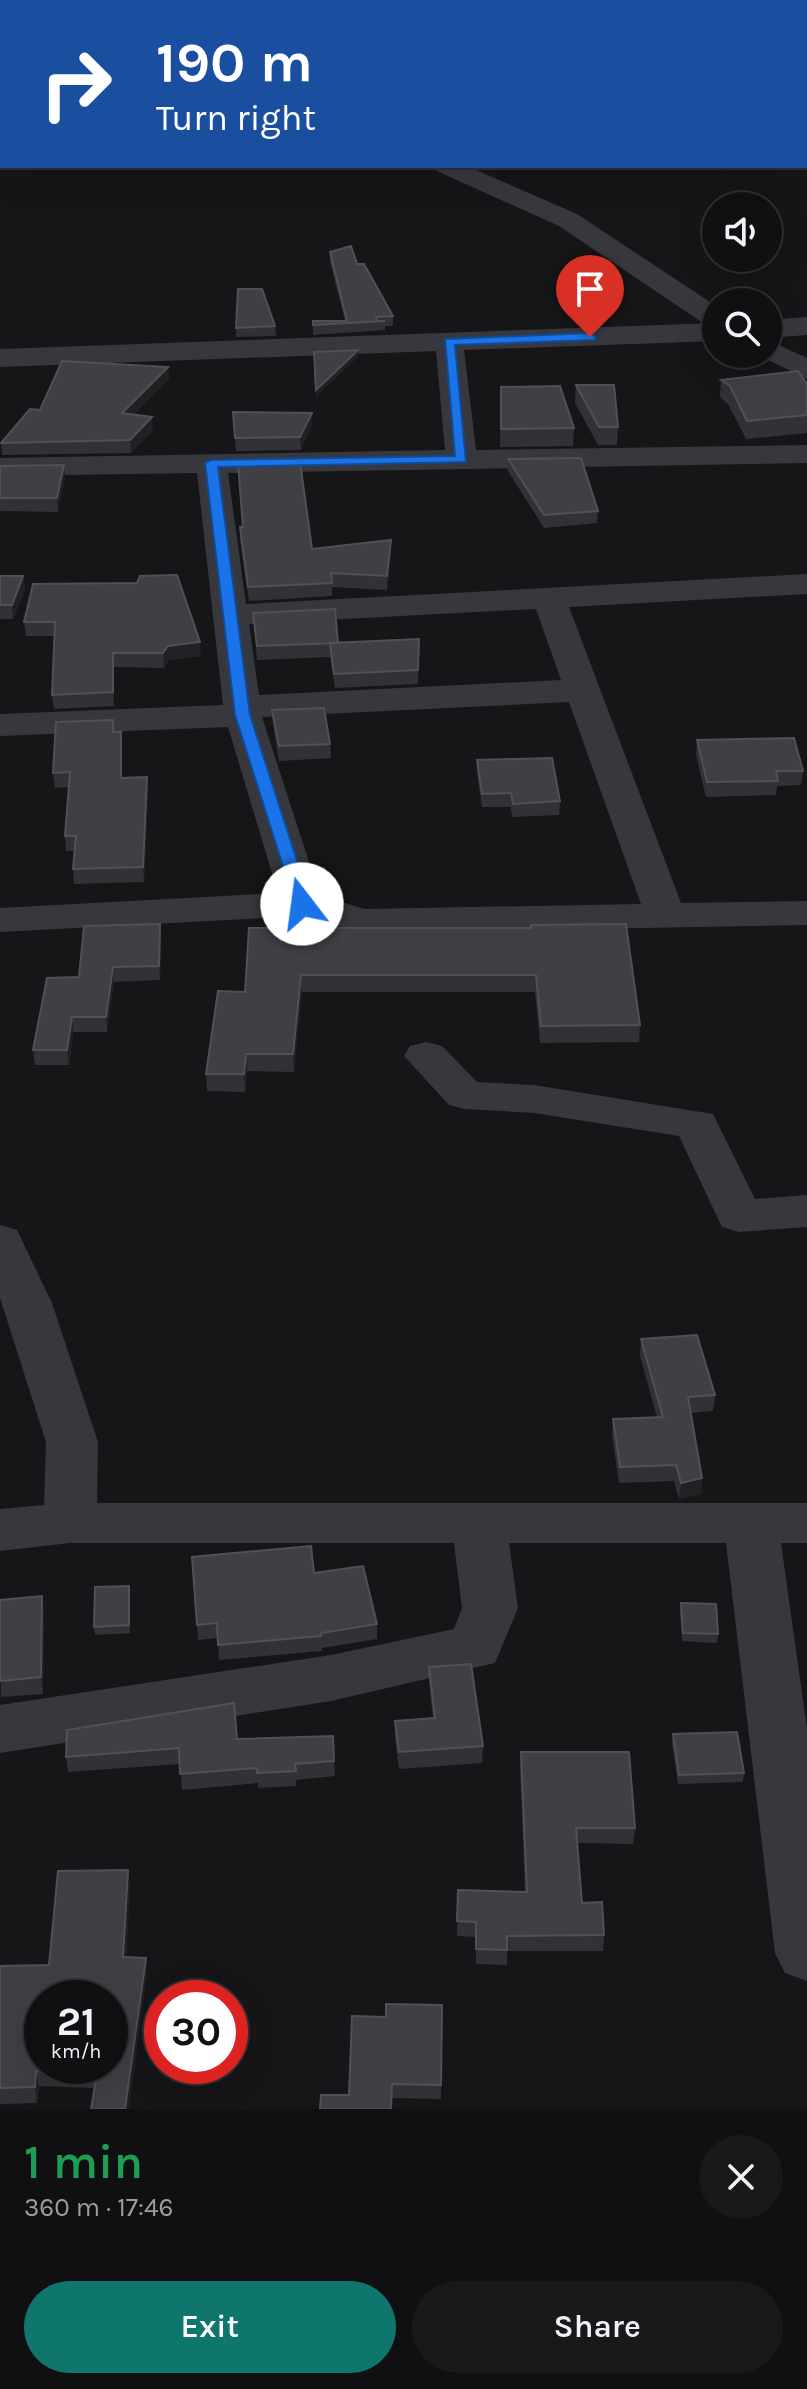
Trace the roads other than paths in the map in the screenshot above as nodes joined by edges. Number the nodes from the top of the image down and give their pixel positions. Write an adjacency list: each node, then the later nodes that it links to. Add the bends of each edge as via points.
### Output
1 (451, 168): 2 (street, via 568,220)
2 (702, 310)
3 (807, 326): 4 (street)
4 (782, 328)
5 (702, 333): 6 (street)
6 (449, 342): 8 (street); 11 (street)
7 (782, 357): 9 (street)
8 (0, 358)
9 (807, 370)
10 (807, 454): 11 (street)
11 (462, 460): 12 (street)
12 (211, 463): 13 (street); 16 (street)
13 (0, 467)
14 (807, 584): 15 (street)
15 (549, 598): 16 (street); 17 (street)
16 (230, 615): 18 (street)
17 (582, 690): 18 (street); 22 (street)
18 (242, 711): 19 (street); 20 (street)
19 (0, 725)
20 (302, 904): 22 (street, via 364,921); 23 (street)
21 (807, 913): 22 (street)
22 (665, 914)
23 (0, 920)
24 (426, 1056): 25 (street, via 465,1095 534,1099 697,1124 739,1216)
25 (807, 1211)
26 (0, 1241): 27 (street, via 27,1303 72,1442)
27 (70, 1523): 28 (street); 30 (street)
28 (479, 1524): 29 (street); 31 (street, via 490,1608 475,1647 331,1678)
29 (779, 1524): 32 (street)
30 (0, 1530)
31 (0, 1729)
32 (807, 1953)

